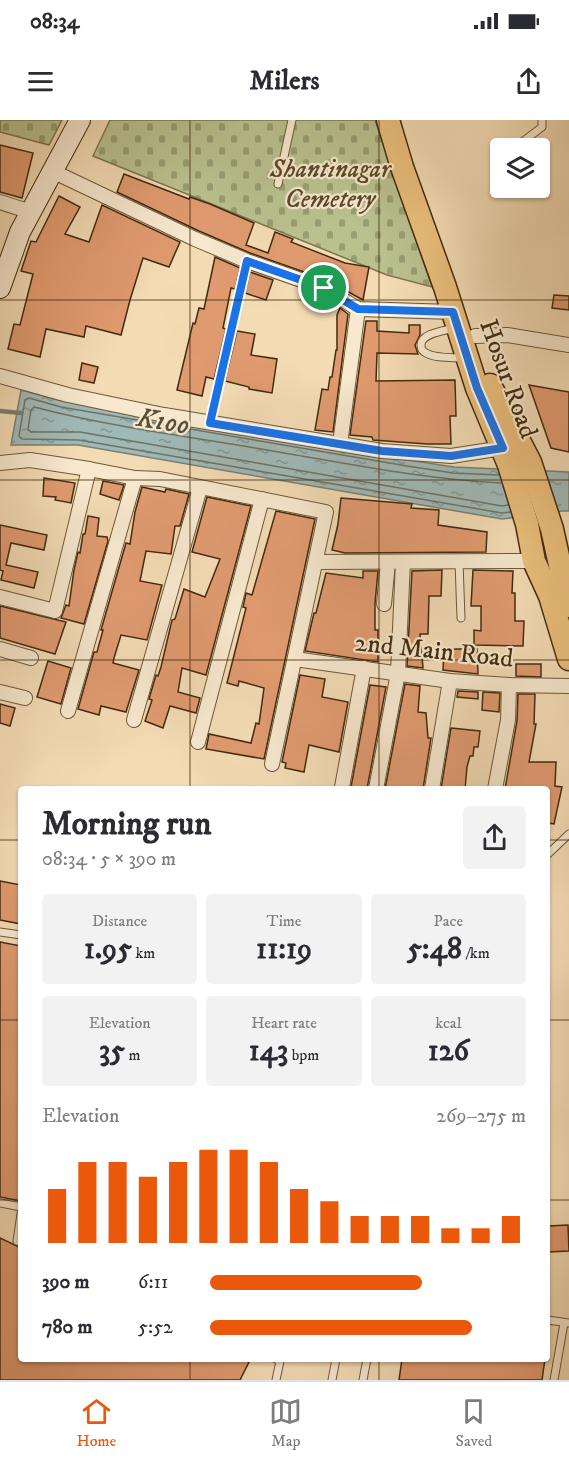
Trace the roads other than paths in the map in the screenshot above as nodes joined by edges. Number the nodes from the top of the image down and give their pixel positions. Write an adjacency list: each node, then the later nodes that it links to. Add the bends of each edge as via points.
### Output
1 (80, 120): 7 (main road)
2 (292, 120): 8 (lane)
3 (388, 120): 14 (main road, Hosur Road)
4 (403, 120): 14 (main road, Hosur Road)
5 (542, 120): 6 (lane, via 542,127)
6 (527, 138)
7 (52, 171): 10 (main road); 11 (street)
8 (278, 184)
9 (0, 202): 10 (street)
10 (31, 212): 12 (main road)
11 (247, 261): 13 (street, via 324,288); 18 (lane)
12 (0, 288)
13 (358, 309): 14 (street); 19 (street)
14 (462, 325): 15 (street); 16 (main road, Hosur Road); 16 (lane, via 425,337 422,349 429,354); 26 (main road, Hosur Road, via 530,462)
15 (569, 345)
16 (467, 358): 20 (main road, Hosur Road)
17 (0, 376): 18 (street, via 68,395)
18 (210, 423): 19 (street)
19 (340, 444): 20 (street, via 451,456)
20 (503, 448): 28 (main road, Hosur Road, via 527,524)
21 (0, 463): 22 (street, via 30,460)
22 (89, 469): 23 (street); 32 (street, via 55,612)
23 (135, 478): 24 (street); 47 (street)
24 (200, 488): 25 (street); 48 (street)
25 (262, 499): 27 (street, via 327,512); 49 (street)
26 (563, 553): 34 (main road, Hosur Road)
27 (316, 561): 29 (street); 38 (street)
28 (534, 561): 31 (street); 39 (main road, Hosur Road, via 550,596)
29 (388, 562): 30 (street); 33 (street)
30 (404, 562): 31 (street); 41 (street)
31 (459, 562): 35 (lane)
32 (0, 597)
33 (384, 604)
34 (569, 606)
35 (461, 618)
36 (0, 649): 37 (street)
37 (31, 658)
38 (295, 659): 40 (street, 2nd Main Road); 50 (street)
39 (569, 659)
40 (364, 669): 41 (street, 2nd Main Road); 51 (street)
41 (398, 673): 42 (street, 2nd Main Road); 52 (street)
42 (450, 681): 43 (street, 2nd Main Road); 53 (street)
43 (509, 685): 44 (street, 2nd Main Road); 54 (street, via 508,720)
44 (569, 686)
45 (0, 692): 46 (street)
46 (25, 698)
47 (68, 711)
48 (134, 720)
49 (198, 742)
50 (272, 764)
51 (342, 786)
52 (377, 786)
53 (432, 786)
54 (496, 786)
55 (569, 834): 56 (lane)
56 (550, 852)
57 (0, 932): 58 (lane)
58 (18, 935)
59 (0, 1203): 60 (lane)
60 (18, 1206)
61 (550, 1320): 62 (lane)
62 (566, 1323): 69 (lane)
63 (280, 1362): 66 (lane)
64 (335, 1362): 67 (lane)
65 (366, 1362): 68 (lane)
66 (276, 1380)
67 (332, 1380)
68 (363, 1380)
69 (554, 1380)

